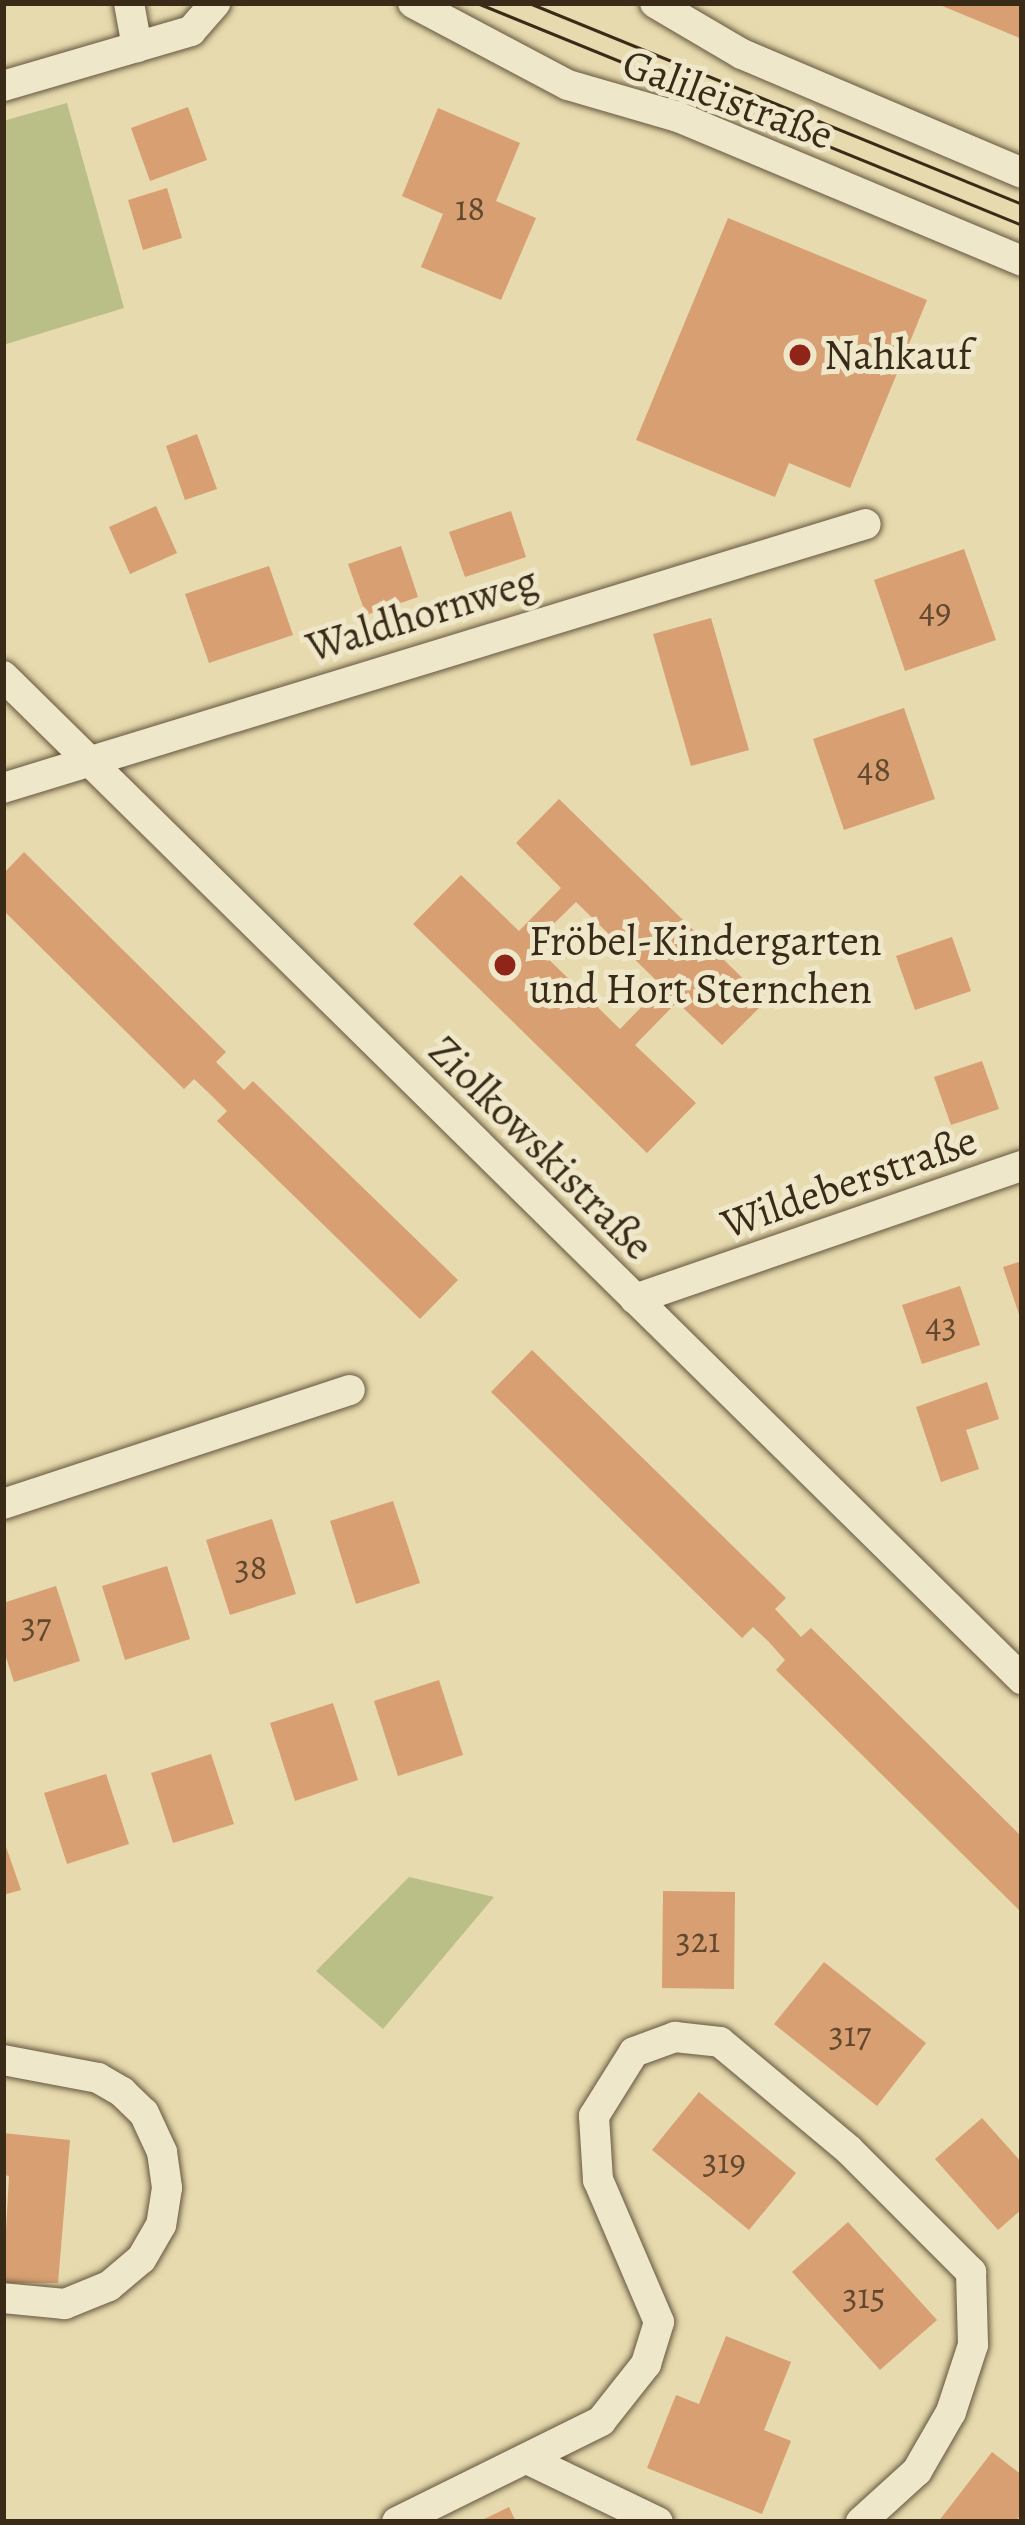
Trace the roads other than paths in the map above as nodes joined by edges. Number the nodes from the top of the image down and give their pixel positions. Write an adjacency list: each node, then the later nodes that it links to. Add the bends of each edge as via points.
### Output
1 (129, 3): 5 (street)
2 (214, 3): 5 (street, via 191,31)
3 (412, 3): 8 (street, Galileistraße, via 568,85 678,117)
4 (655, 3): 7 (street, Galileistraße, via 742,54)
5 (137, 47): 6 (street)
6 (3, 86)
7 (1022, 172)
8 (1022, 261)
9 (866, 524): 11 (street, Waldhornweg)
10 (3, 676): 11 (street, Ziolkowskistraße)
11 (88, 759): 12 (street, Waldhornweg); 14 (street, Ziolkowskistraße)
12 (3, 788)
13 (1022, 1166): 14 (street, Wildeberstraße)
14 (635, 1299): 17 (street, Ziolkowskistraße)
15 (350, 1390): 16 (street)
16 (3, 1504)
17 (1022, 1679)
18 (3, 2060): 19 (street, via 98,2078 122,2092 144,2114 162,2152 167,2188 161,2225 141,2259 109,2286 65,2304)
19 (3, 2298)
20 (529, 2460): 21 (street); 22 (street); 23 (street, via 601,2421 646,2364 659,2322 598,2180 595,2116 634,2052 675,2037 721,2042 849,2150 970,2272 973,2344 951,2412 917,2471)
21 (397, 2522)
22 (658, 2522)
23 (861, 2522)

